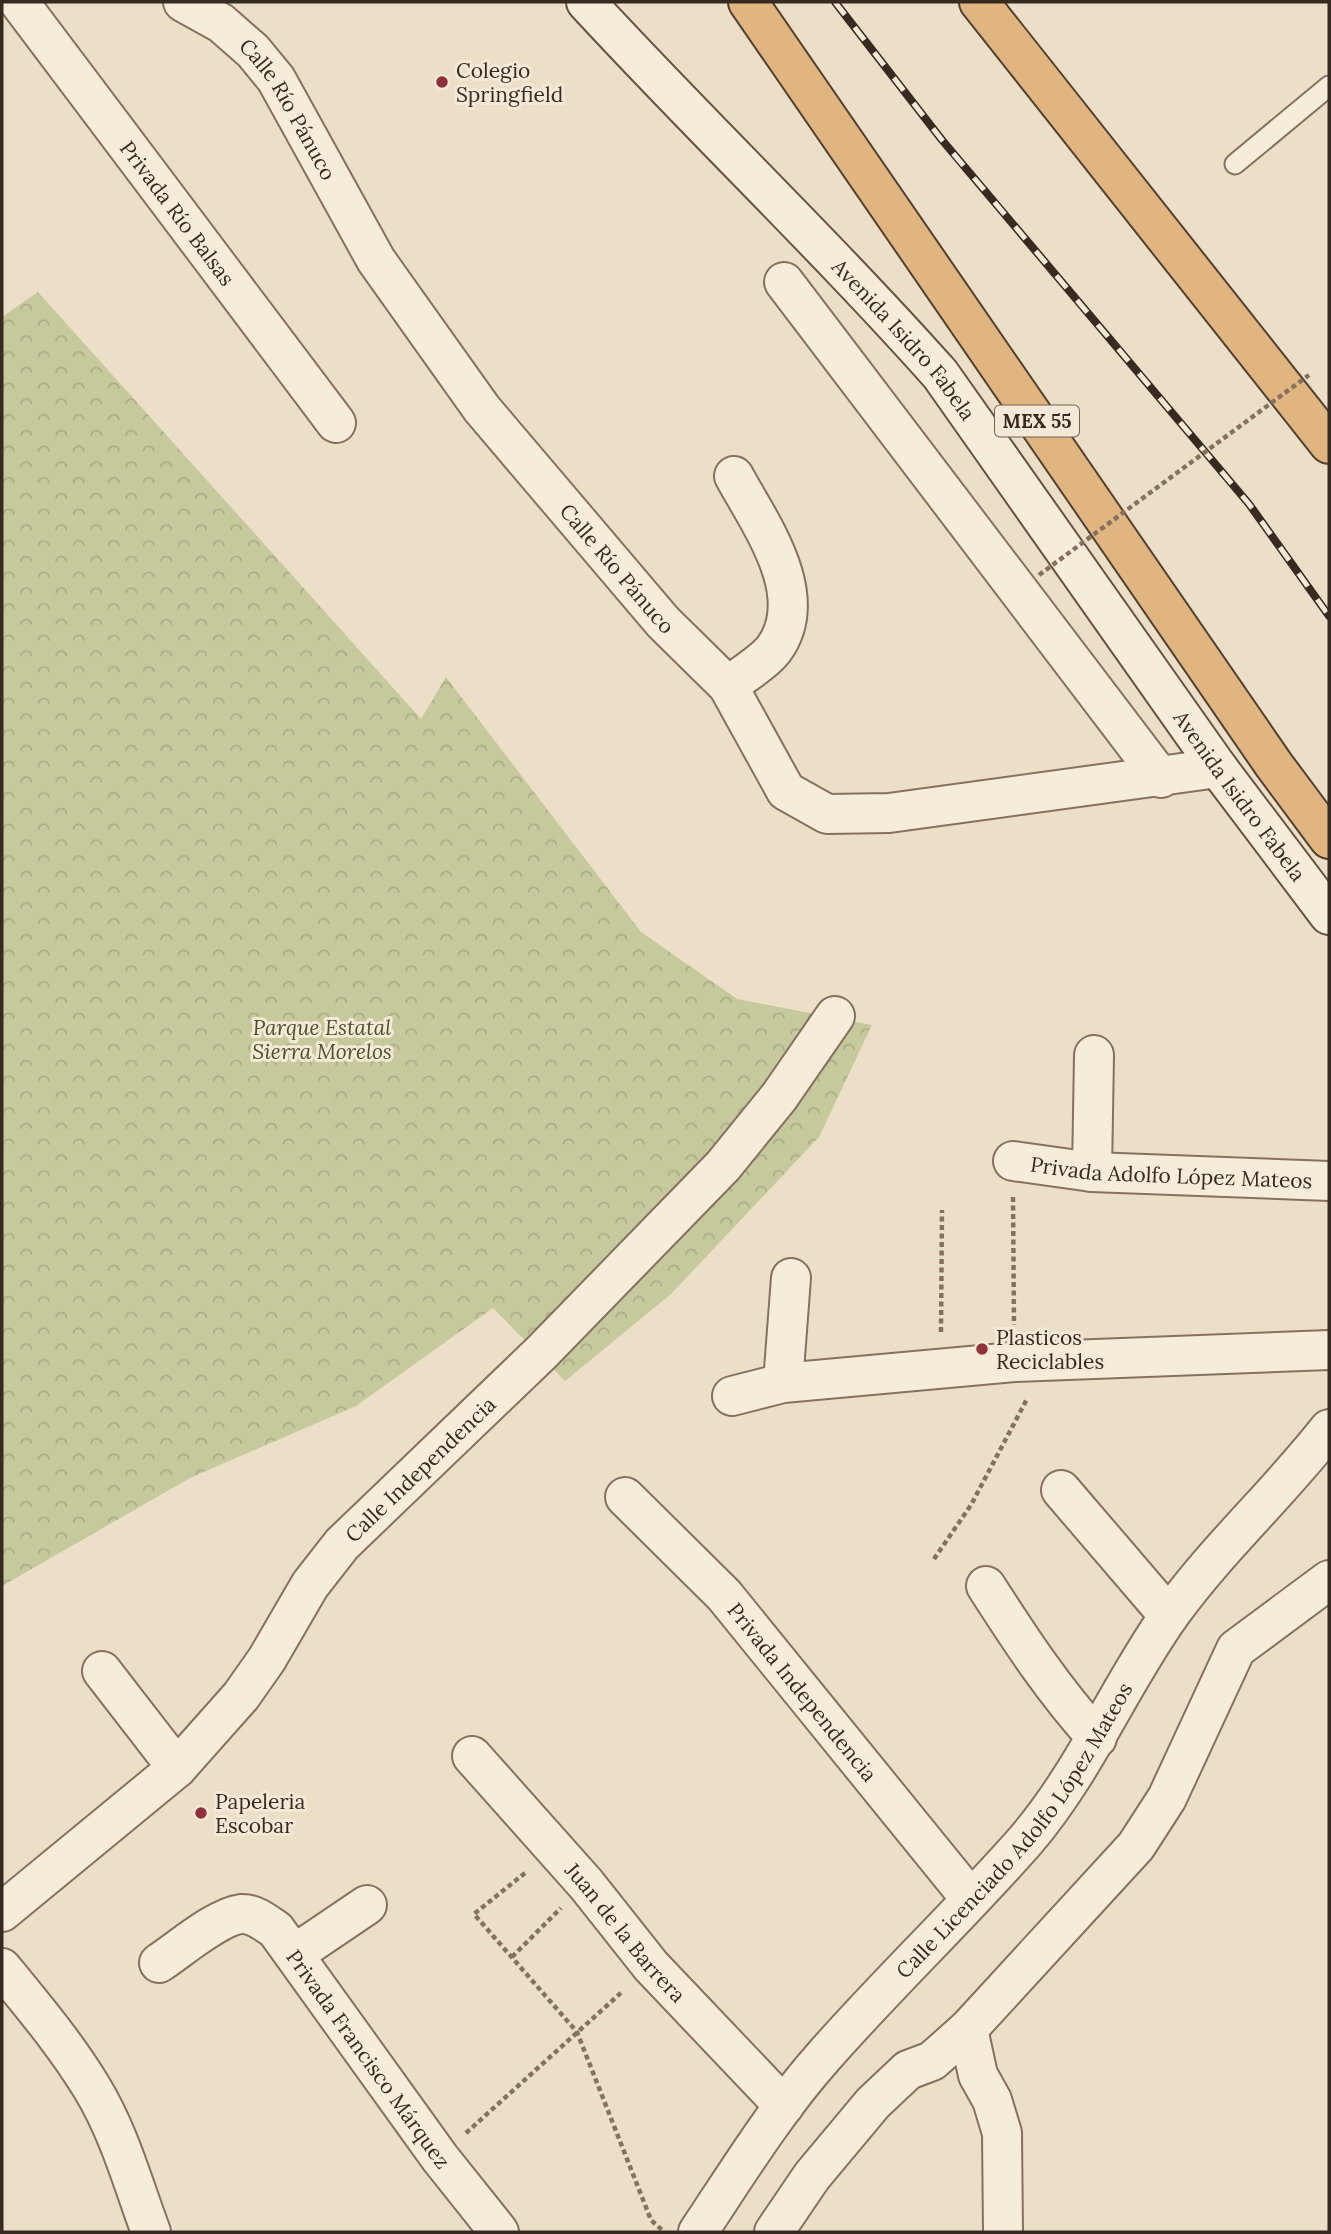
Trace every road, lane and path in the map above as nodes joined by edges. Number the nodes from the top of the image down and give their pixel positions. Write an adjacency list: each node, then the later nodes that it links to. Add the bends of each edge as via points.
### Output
1 (19, 2): 10 (street, Privada Río Balsas)
2 (183, 2): 14 (street, Calle Río Pánuco, via 221,23 276,79 376,260 482,409 646,603)
3 (586, 2): 15 (street, Avenida Isidro Fabela / MEX 55, via 940,374)
4 (748, 2): 17 (highway, MEX 55)
5 (979, 2): 11 (highway)
6 (1329, 86): 7 (lane)
7 (1235, 164)
8 (784, 282): 16 (street)
9 (1309, 375): 13 (path, bridge)
10 (336, 423)
11 (1329, 444)
12 (734, 476): 14 (street, via 779,560 787,595 785,628 773,651)
13 (1039, 575)
14 (728, 685): 16 (street, Calle Río Pánuco, via 786,791 827,814 889,813)
15 (1218, 768): 16 (street, Calle Río Pánuco); 18 (street, Avenida Isidro Fabela / MEX 55)
16 (1161, 778)
17 (1329, 839)
18 (1329, 915)
19 (835, 1016): 41 (street, Calle Independencia, via 779,1097 723,1166 542,1352 342,1544 310,1585 241,1696)
20 (1094, 1055): 22 (street)
21 (1013, 1161): 22 (street, Privada Adolfo López Mateos); 27 (path)
22 (1092, 1172): 23 (street, Privada Adolfo López Mateos)
23 (1329, 1181)
24 (942, 1210): 28 (path)
25 (790, 1278): 29 (street)
26 (1329, 1350): 27 (street)
27 (1030, 1361): 28 (street); 34 (path, via 971,1505)
28 (941, 1369): 29 (street)
29 (783, 1382): 30 (street)
30 (732, 1396)
31 (1329, 1429): 37 (street, Calle Licenciado Adolfo López Mateos, via 1213,1557)
32 (1061, 1490): 37 (street)
33 (625, 1497): 44 (street, Privada Independencia, via 724,1595)
34 (933, 1559)
35 (1329, 1580): 52 (street, via 1236,1649 1167,1798 1136,1846)
36 (986, 1586): 39 (street, via 1026,1649)
37 (1169, 1616): 39 (street, Calle Licenciado Adolfo López Mateos)
38 (102, 1671): 41 (street)
39 (1097, 1738): 44 (street, Calle Licenciado Adolfo López Mateos, via 1026,1839)
40 (472, 1756): 42 (street, Juan de la Barrera)
41 (177, 1768): 46 (street, Calle Independencia)
42 (553, 1850): 43 (street, Juan de la Barrera); 48 (path, via 474,1914)
43 (586, 1884): 48 (path); 50 (street, Juan de la Barrera)
44 (970, 1898): 54 (street, Calle Licenciado Adolfo López Mateos, via 823,2057)
45 (367, 1905): 47 (street)
46 (2, 1912)
47 (296, 1953): 49 (street, Privada Francisco Márquez, via 276,1930 259,1918 242,1914 222,1921); 55 (street, Privada Francisco Márquez)
48 (512, 1957): 53 (path)
49 (159, 1963)
50 (651, 1966): 53 (path); 54 (street, Juan de la Barrera)
51 (2, 1968): 56 (street, via 58,2036 93,2089 113,2127)
52 (968, 2029): 60 (street, via 932,2061 908,2070 873,2103 812,2176); 61 (street, via 978,2076 992,2100 1002,2133)
53 (578, 2032): 55 (path); 58 (path, via 652,2220)
54 (784, 2106): 59 (street, Calle Licenciado Adolfo López Mateos)
55 (440, 2158): 57 (street, Privada Francisco Márquez)
56 (151, 2232)
57 (499, 2232)
58 (664, 2232)
59 (698, 2232)
60 (774, 2232)
61 (1003, 2232)

